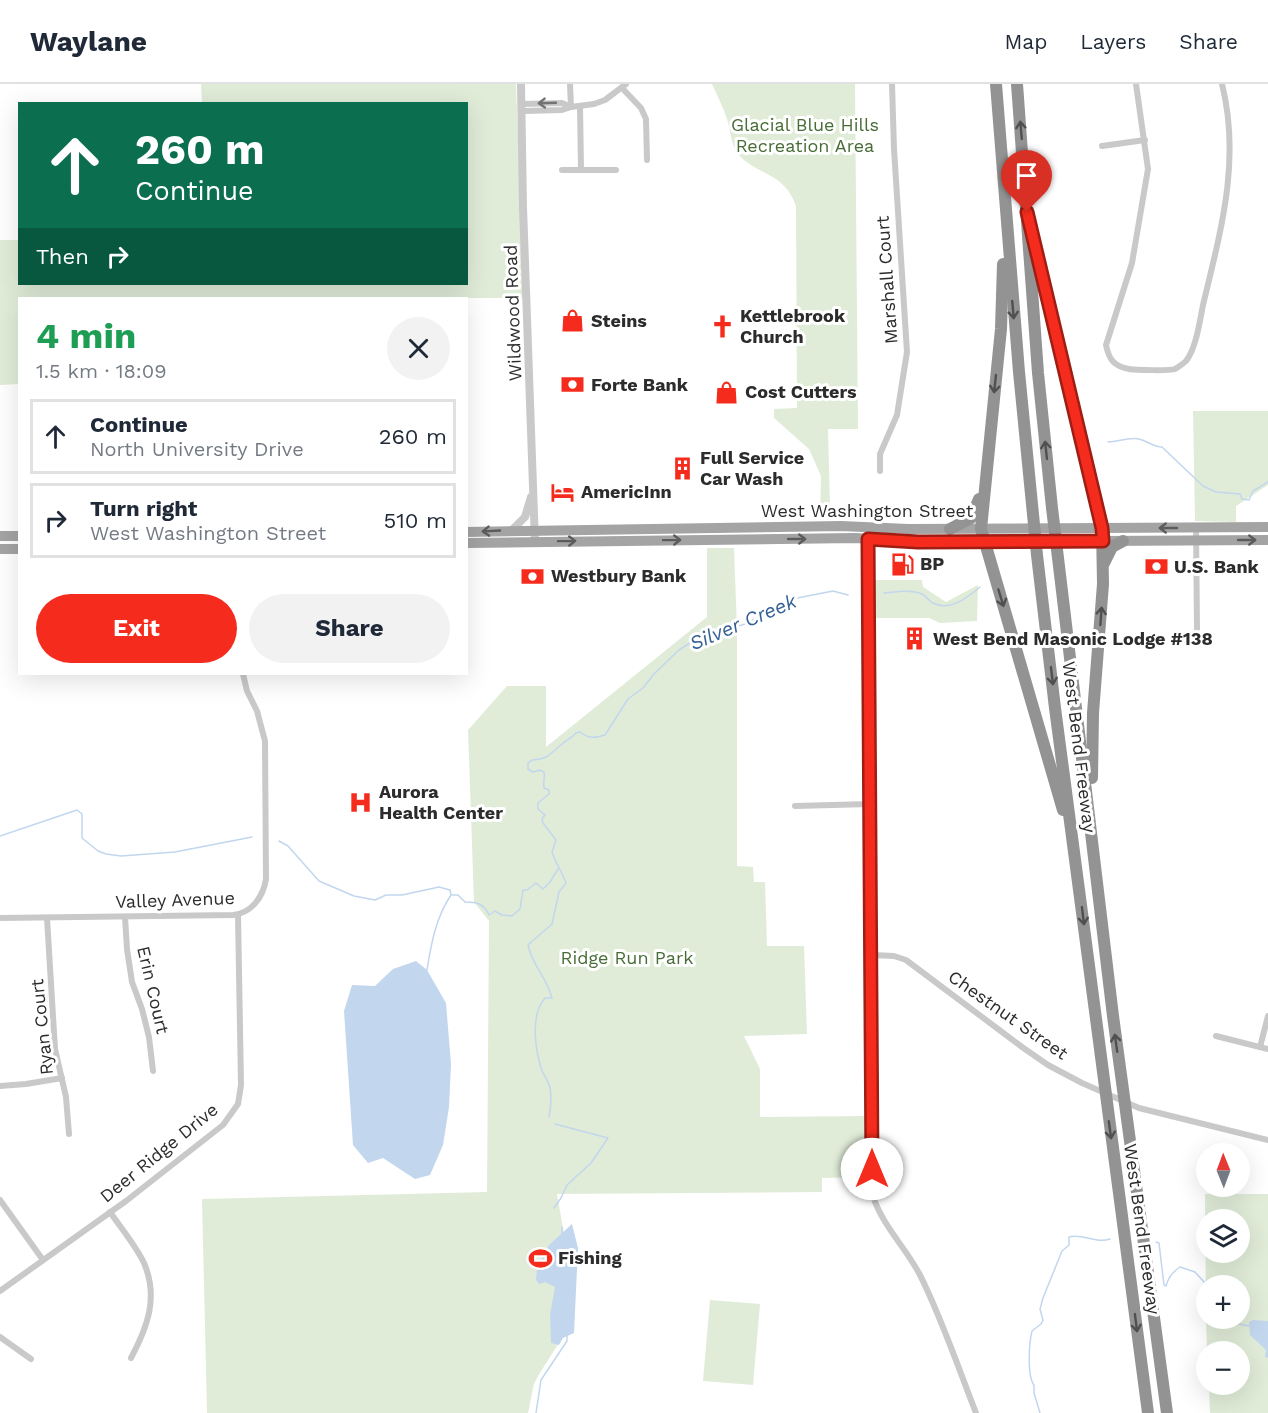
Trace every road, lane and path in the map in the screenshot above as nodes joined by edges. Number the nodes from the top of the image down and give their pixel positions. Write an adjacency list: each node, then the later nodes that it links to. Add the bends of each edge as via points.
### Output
1 (521, 84): 10 (street, Wildwood Road)
2 (570, 84): 11 (street)
3 (892, 84): 20 (street, Marshall Court, via 907,352 897,415 880,454)
4 (996, 84): 19 (highway, West Bend Freeway)
5 (1017, 84): 18 (highway, West Bend Freeway, one-way to 5)
6 (1136, 84): 12 (street)
7 (1222, 84): 12 (street, via 1230,173 1223,224 1195,341 1186,361 1175,369 1115,365 1106,345 1132,263 1148,169)
8 (624, 86): 9 (street, via 605,100); 14 (street, via 646,119)
9 (580, 106): 11 (street); 16 (street)
10 (522, 107): 11 (street, via 562,103); 22 (street, Wildwood Road)
11 (571, 107)
12 (1145, 140): 13 (street)
13 (1102, 146)
14 (647, 160)
15 (562, 170): 16 (street)
16 (581, 170): 17 (street)
17 (616, 170)
18 (1027, 212): 26 (highway); 50 (highway, West Bend Freeway, one-way to 18, via 1052,508)
19 (1006, 221): 21 (highway, one-way to 21, via 1001,329); 49 (highway, West Bend Freeway, one-way to 49, via 1037,555)
20 (880, 471)
21 (984, 486): 27 (highway, via 971,518); 28 (highway)
22 (533, 490): 29 (street, via 525,517); 30 (street, Wildwood Road)
23 (869, 527): 27 (main road, West Washington Street); 30 (main road, West Washington Street); 34 (street)
24 (1196, 527): 25 (main road, West Washington Street); 26 (main road, West Washington Street, one-way to 26); 35 (street)
25 (1268, 527)
26 (1102, 528): 28 (main road, West Washington Street); 37 (highway)
27 (951, 529): 28 (main road, West Washington Street)
28 (981, 529): 40 (highway)
29 (512, 530): 30 (main road, West Washington Street); 31 (main road, West Washington Street, one-way to 31)
30 (535, 530): 39 (street, Wildwood Road)
31 (468, 532)
32 (0, 536): 33 (main road)
33 (18, 536)
34 (868, 539): 39 (main road, West Washington Street, one-way to 34); 40 (main road, West Washington Street); 47 (street)
35 (1197, 540): 36 (main road, West Washington Street, one-way to 36); 38 (main road, West Washington Street); 45 (street)
36 (1268, 540)
37 (1103, 541): 38 (main road, West Washington Street); 40 (main road, West Washington Street); 44 (highway)
38 (1123, 541): 44 (highway, via 1112,547)
39 (535, 542): 41 (main road, West Washington Street)
40 (985, 542): 49 (highway, one-way to 49)
41 (468, 543)
42 (0, 549): 43 (main road)
43 (18, 549)
44 (1104, 564): 50 (highway, one-way to 44, via 1091,765)
45 (1197, 629)
46 (243, 675): 51 (street, Valley Avenue, via 265,741 266,879 254,906)
47 (870, 804): 48 (street); 55 (street)
48 (795, 806)
49 (1076, 858): 73 (highway, West Bend Freeway, one-way to 73)
50 (1095, 863): 74 (highway, West Bend Freeway, one-way to 50)
51 (238, 915): 52 (street, Valley Avenue); 66 (street, Deer Ridge Drive, via 238,1104 223,1125)
52 (125, 917): 54 (street, Valley Avenue); 60 (street, Erin Court, via 132,982 144,1019)
53 (0, 918): 54 (street, Valley Avenue)
54 (47, 918): 61 (street, Ryan Court, via 56,1048)
55 (872, 955): 64 (street, Chestnut Street, via 906,960 1022,1047 1082,1083 1139,1108); 72 (street, via 873,1196 877,1210 914,1263 931,1298)
56 (1268, 1016): 58 (street)
57 (1216, 1036): 58 (street)
58 (1260, 1047): 59 (street)
59 (1268, 1049)
60 (153, 1071)
61 (62, 1078): 62 (street); 63 (street, Ryan Court)
62 (0, 1086)
63 (69, 1134)
64 (1268, 1140)
65 (0, 1200): 67 (street)
66 (110, 1212): 67 (street, Deer Ridge Drive); 70 (street, via 143,1262 148,1277 148,1319)
67 (43, 1260): 68 (street, Deer Ridge Drive)
68 (0, 1291)
69 (0, 1337): 71 (street)
70 (131, 1358)
71 (31, 1359)
72 (976, 1413)
73 (1148, 1413)
74 (1167, 1413)

